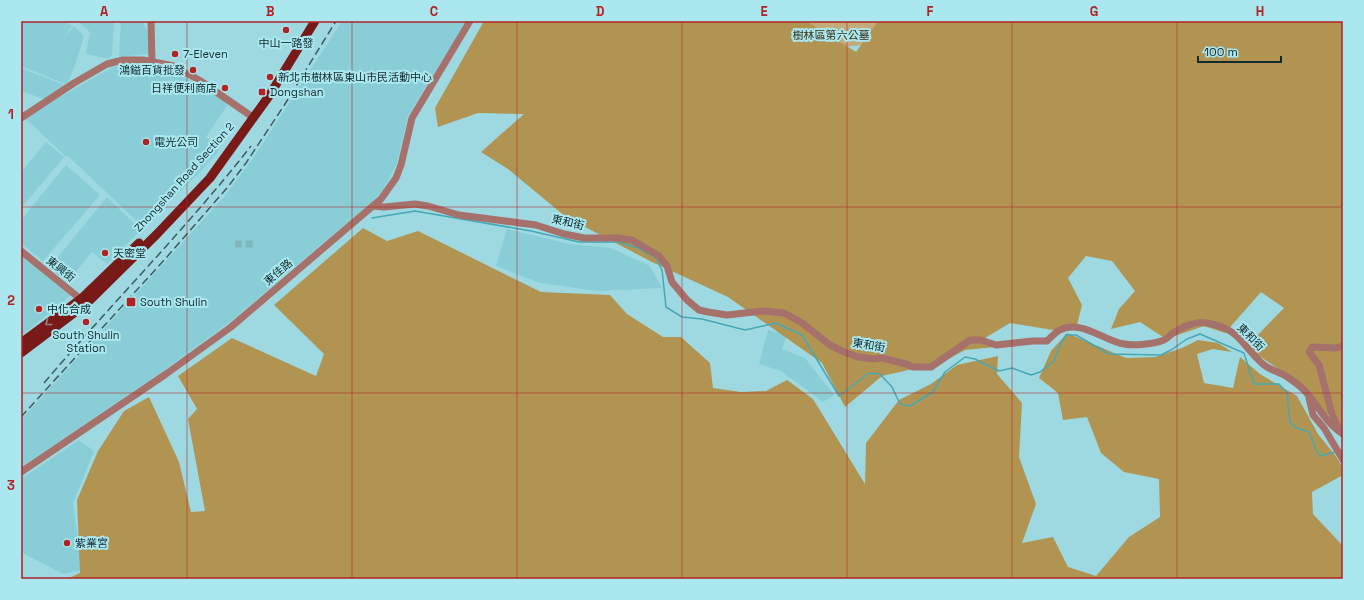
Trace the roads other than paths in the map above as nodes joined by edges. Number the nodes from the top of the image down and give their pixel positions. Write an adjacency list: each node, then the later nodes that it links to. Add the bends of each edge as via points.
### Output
1 (151, 21): 4 (street)
2 (315, 21): 6 (main road, Zhongshan Road Section 2)
3 (470, 21): 7 (street, 東佳路, via 412,118 396,178)
4 (152, 61): 5 (street, via 123,60 107,64); 6 (street, via 174,66)
5 (21, 118)
6 (254, 118): 9 (main road, Zhongshan Road Section 2, via 200,180)
7 (374, 206): 13 (street, 東和街, via 415,204 459,215 536,225 584,238 632,240 659,256 667,266 672,282 699,310 727,315 762,311 784,313 802,323 830,345 858,357 882,358 913,368 931,367 970,340 981,340 996,345 1047,341 1058,331 1073,327 1084,328 1112,341 1136,344 1164,340 1195,323 1207,323 1231,331 1265,366 1286,376); 16 (street, 東佳路, via 231,327)
8 (21, 251): 9 (street, 東興街)
9 (84, 302): 10 (main road, Zhongshan Road Section 2, one-way to 10); 12 (main road, Zhongshan Road Section 2)
10 (21, 343)
11 (1343, 346): 14 (street, via 1312,347 1309,352 1319,365 1332,414)
12 (21, 354)
13 (1308, 395): 14 (street, 東和街, via 1329,422); 15 (street, via 1313,415)
14 (1342, 433)
15 (1340, 455)
16 (21, 472)

